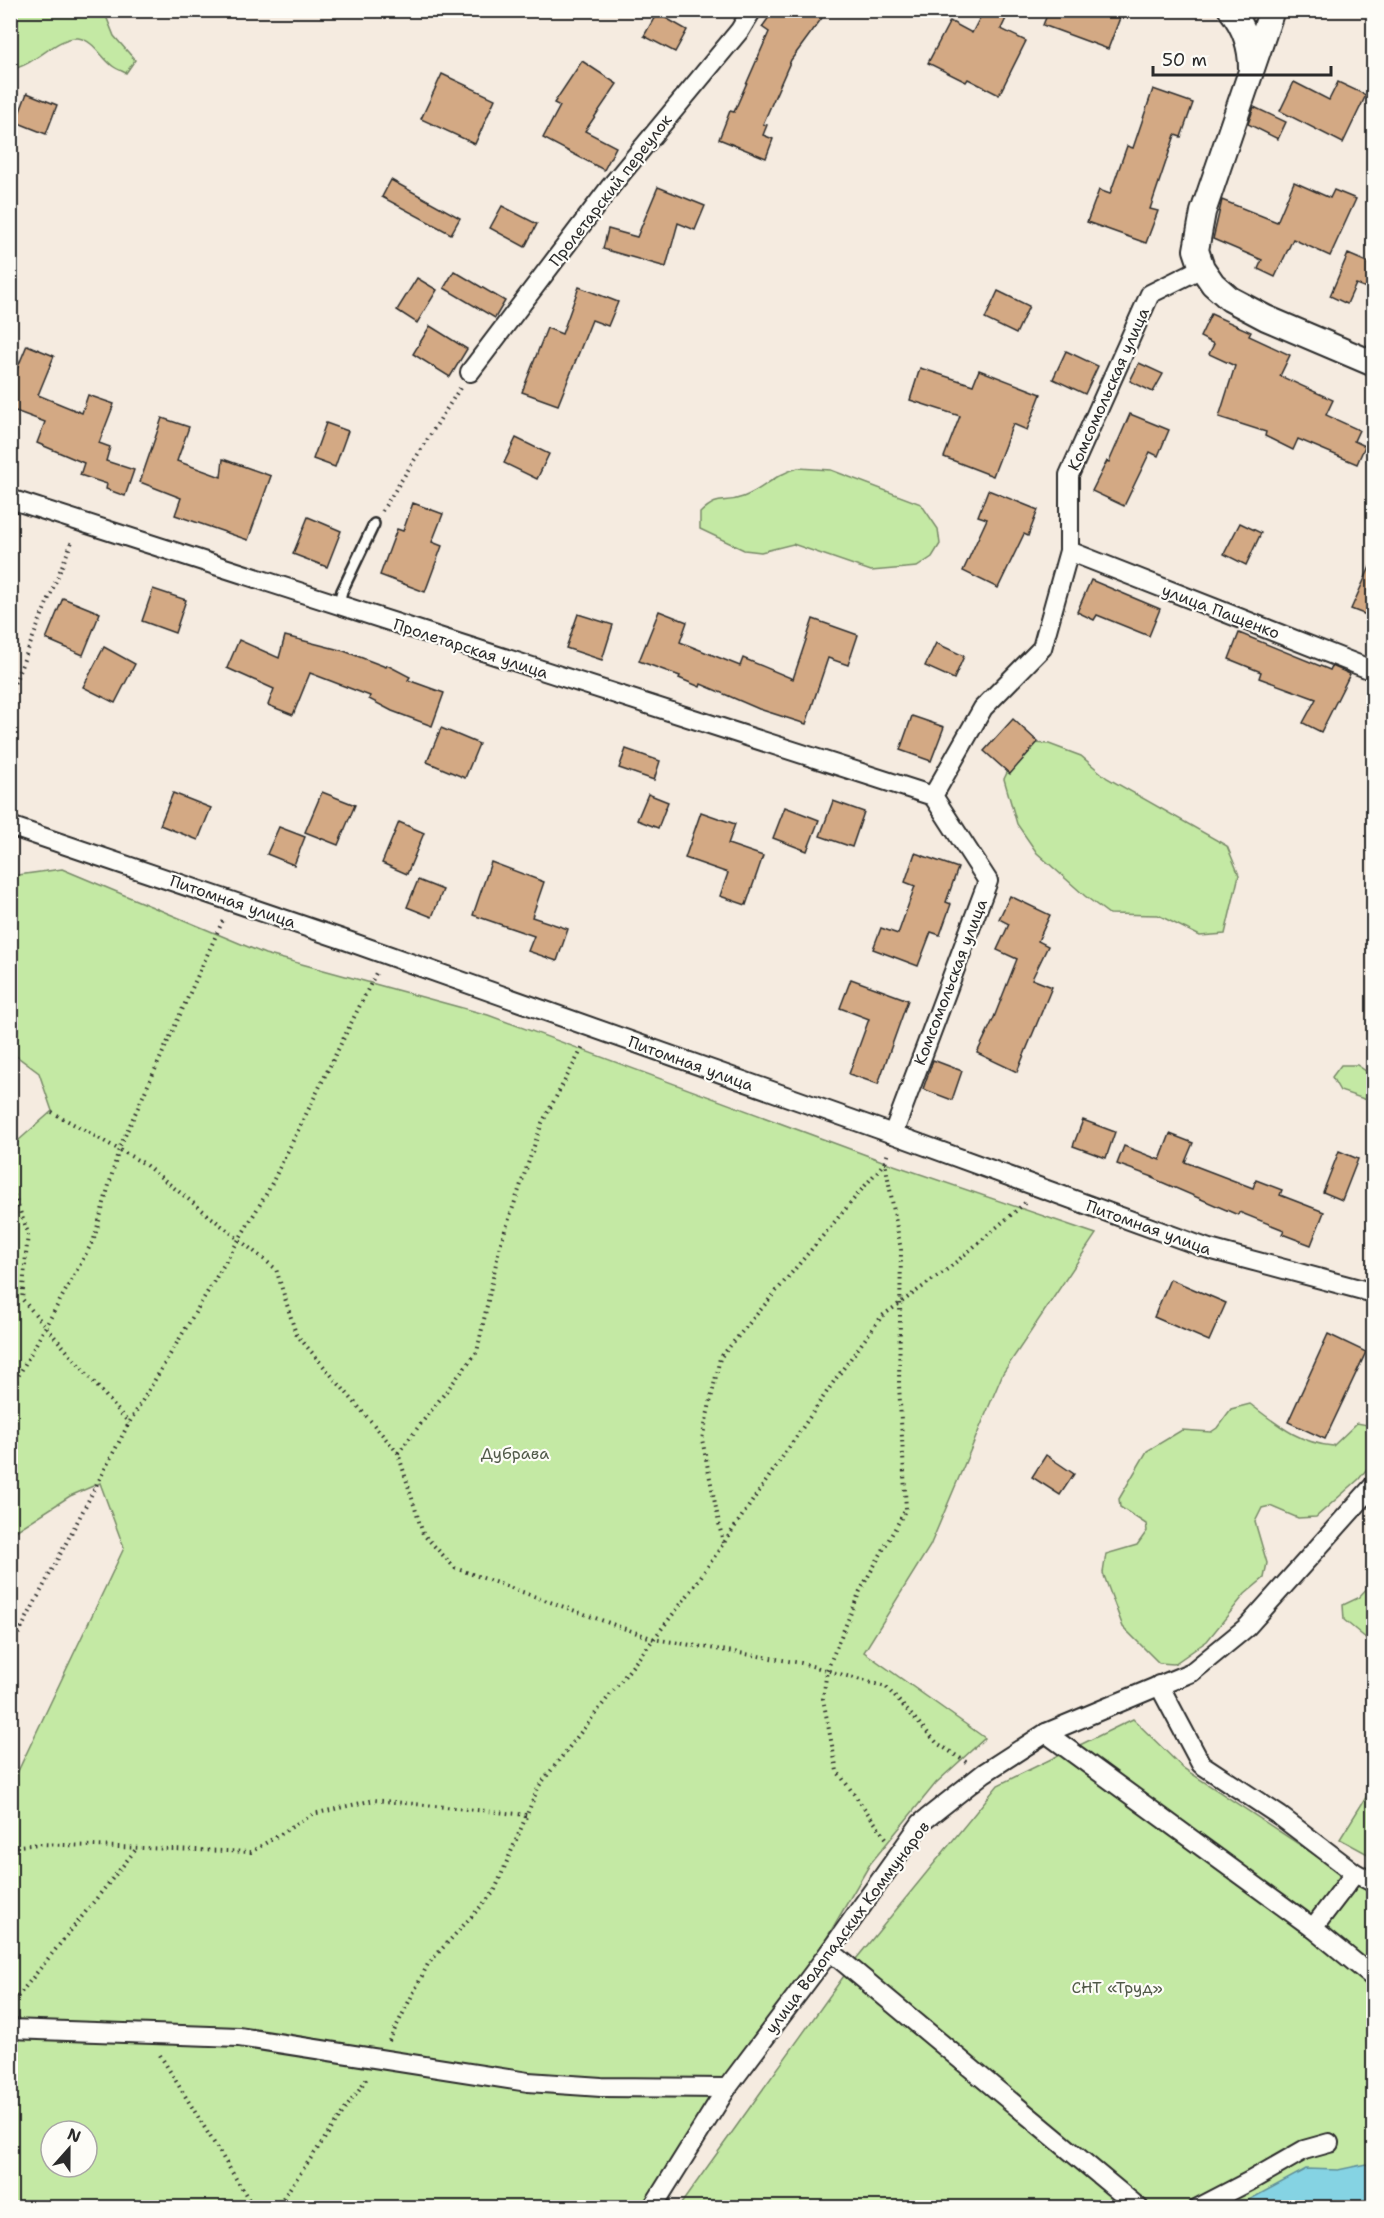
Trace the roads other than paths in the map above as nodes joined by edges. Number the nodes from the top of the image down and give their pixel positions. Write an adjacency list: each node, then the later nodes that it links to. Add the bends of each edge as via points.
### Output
1 (752, 10): 7 (street, Пролетарский переулок, via 740,30 611,186)
2 (1231, 10): 4 (street, via 1248,41)
3 (1272, 10): 4 (street)
4 (1251, 74): 5 (street, via 1203,212 1196,250)
5 (1202, 268): 6 (street, via 1230,298 1266,318); 10 (street, Комсомольская улица, via 1150,294 1069,475)
6 (1374, 364)
7 (470, 372)
8 (10, 499): 11 (street, Пролетарская улица)
9 (374, 524): 11 (lane)
10 (1070, 551): 12 (street, улица Пащенко); 13 (street, Комсомольская улица, via 1042,648 983,708)
11 (338, 606): 13 (street, Пролетарская улица)
12 (1374, 670)
13 (933, 796): 15 (street, Комсомольская улица, via 988,881)
14 (10, 826): 15 (street, Питомная улица, via 232,900)
15 (893, 1134): 16 (street, Питомная улица, via 1209,1249)
16 (1374, 1293)
17 (1374, 1485): 18 (street, улица Водопадских Коммунаров, via 1247,1627 1192,1672)
18 (1159, 1685): 19 (street, улица Водопадских Коммунаров); 20 (street, via 1201,1764 1280,1816)
19 (1046, 1733): 22 (street); 23 (street, улица Водопадских Коммунаров, via 984,1773 921,1823)
20 (1355, 1873): 21 (street); 22 (street)
21 (1374, 1883)
22 (1313, 1928): 24 (street)
23 (830, 1951): 26 (street, улица Водопадских Коммунаров); 29 (street)
24 (1374, 1978)
25 (10, 2029): 26 (street, via 239,2037 528,2082)
26 (727, 2088): 28 (street, улица Водопадских Коммунаров)
27 (1329, 2143): 30 (street, via 1304,2150)
28 (654, 2206)
29 (1139, 2208)
30 (1198, 2208)

